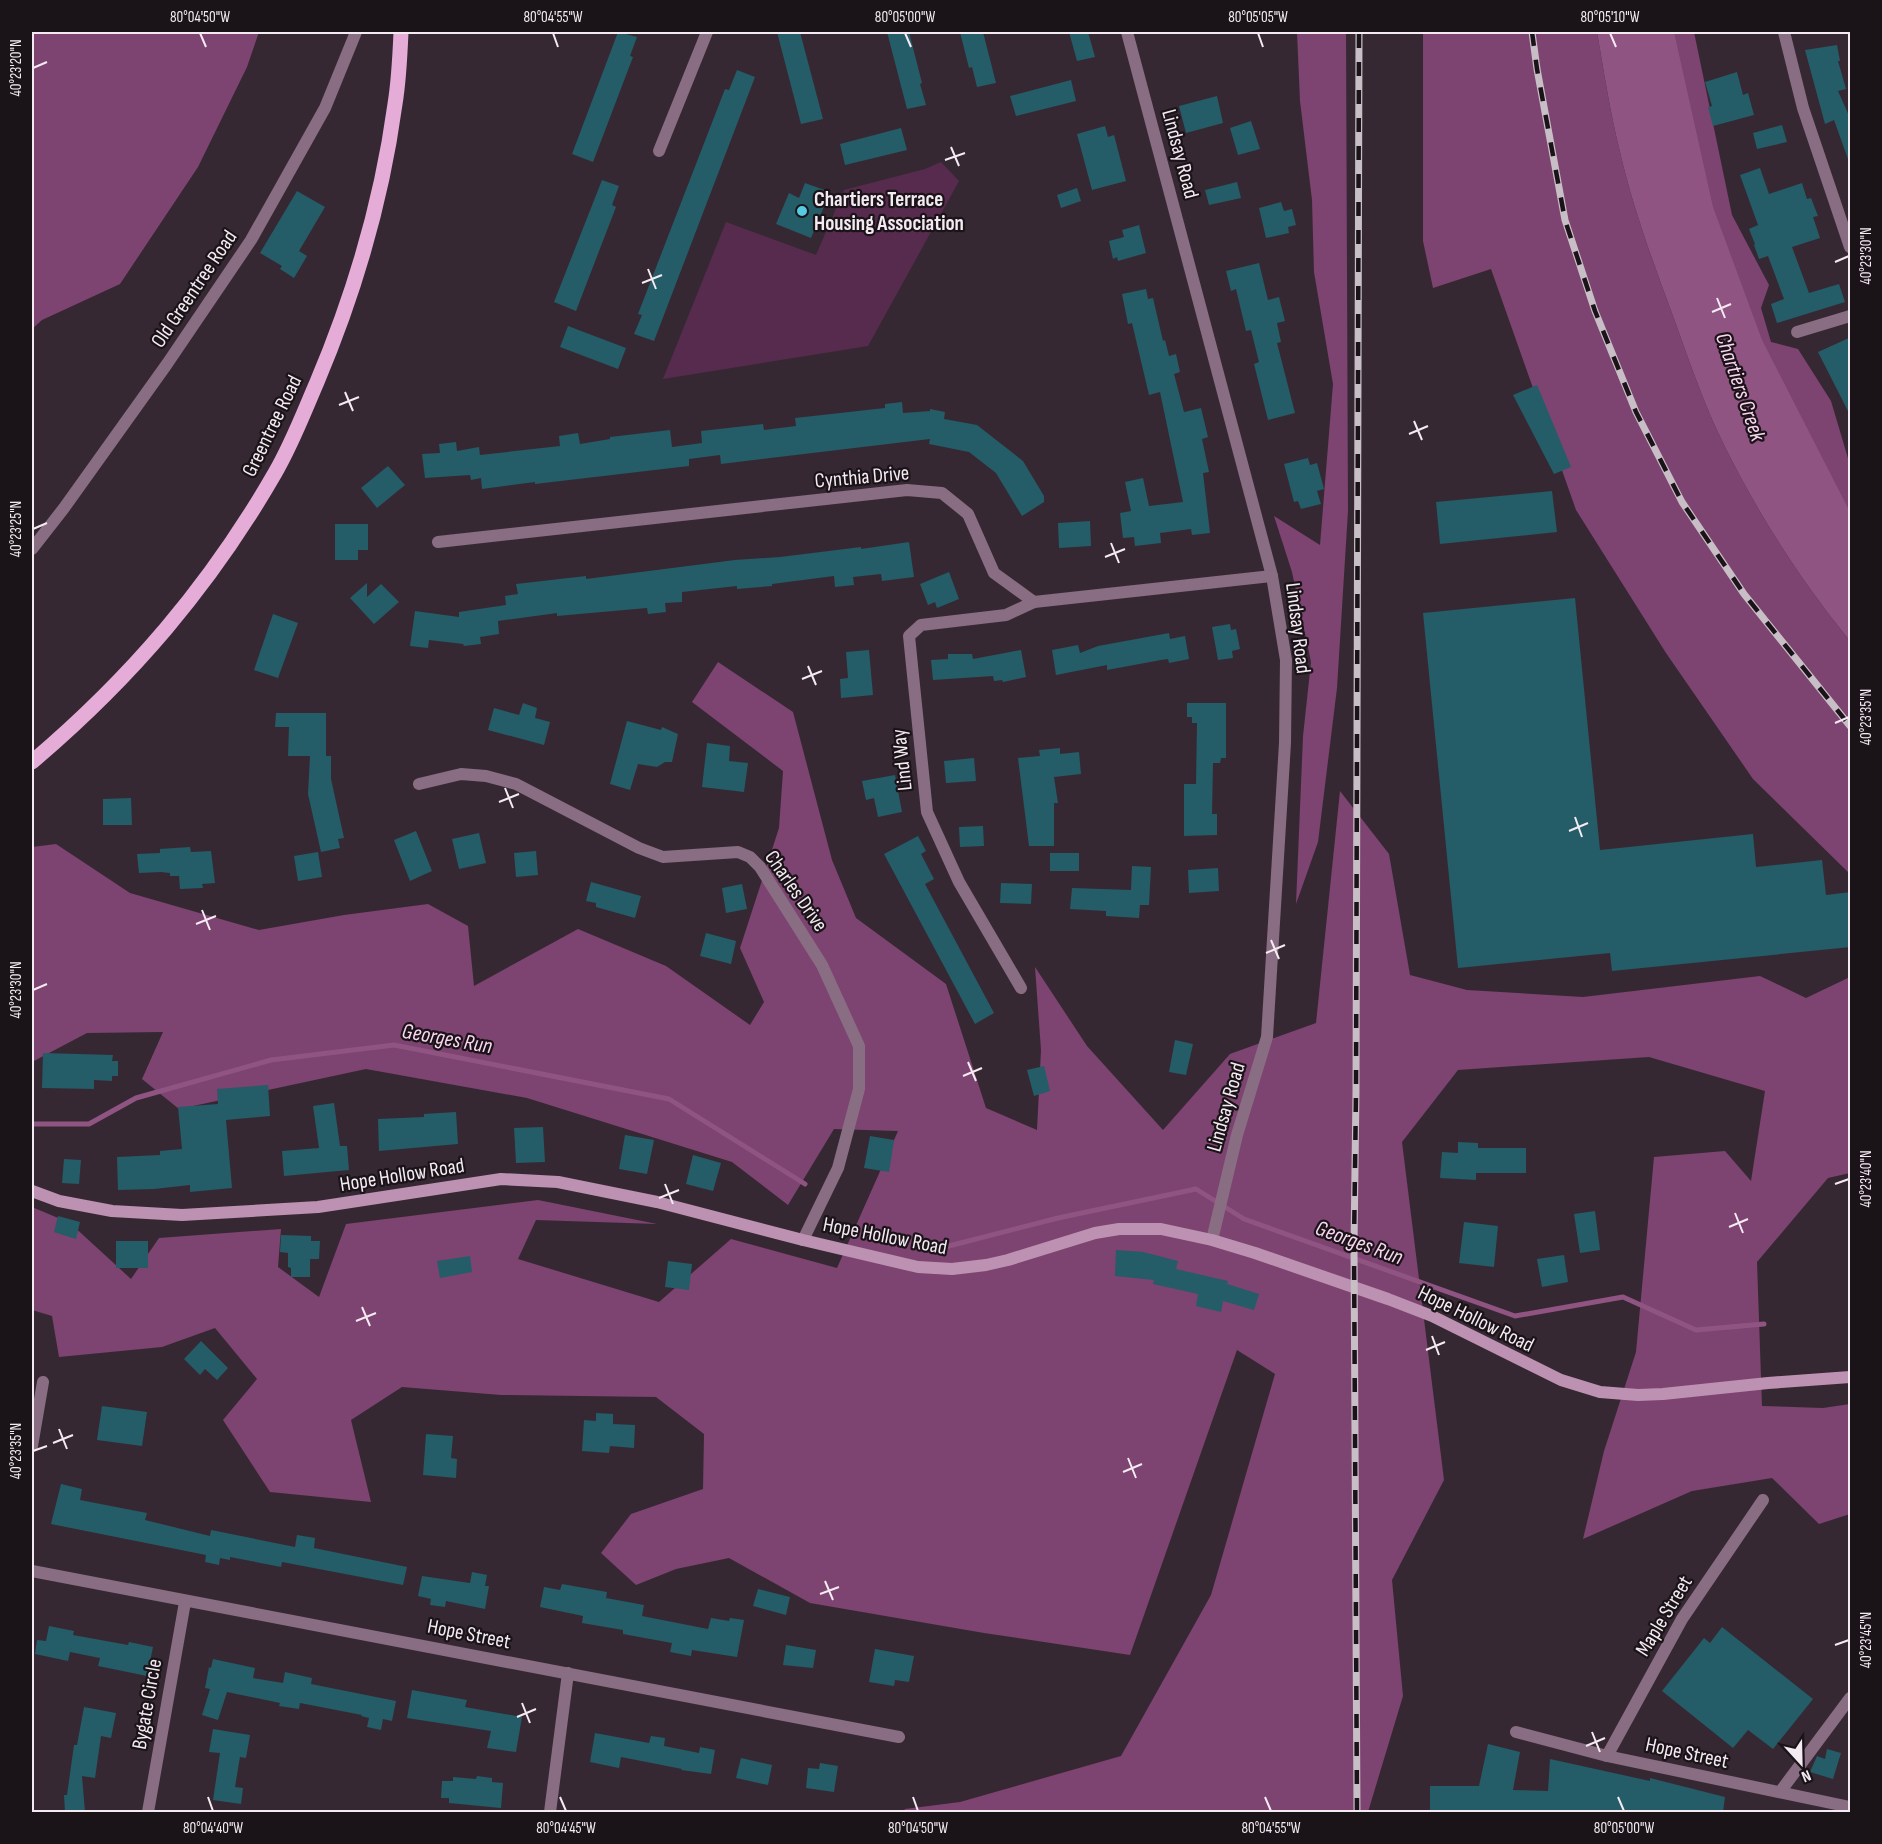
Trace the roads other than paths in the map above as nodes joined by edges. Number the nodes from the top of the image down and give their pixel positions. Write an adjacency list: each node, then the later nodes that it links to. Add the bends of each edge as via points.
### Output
1 (356, 32): 11 (street, Old Greentree Road, via 325,108 251,240 167,364)
2 (402, 32): 14 (main road, Greentree Road, via 396,103 378,200 356,282 276,471 231,543 168,628 117,684)
3 (707, 32): 6 (street)
4 (1127, 32): 12 (street, Lindsay Road)
5 (1784, 32): 7 (street, via 1803,108)
6 (659, 151)
7 (1851, 248)
8 (1851, 316): 9 (street)
9 (1797, 332)
10 (438, 542): 13 (street, Cynthia Drive, via 907,490 942,493 968,514 994,573)
11 (32, 549)
12 (1272, 576): 13 (street); 19 (street, Lindsay Road, via 1286,672 1267,1037 1237,1135)
13 (1034, 602): 16 (street, Lind Way, via 1006,615 921,625 909,636 927,812 959,882)
14 (32, 762)
15 (419, 784): 18 (street, Charles Drive, via 461,774 486,776 516,784 663,857 738,852 760,867 822,965 859,1046 859,1089 838,1168)
16 (1021, 988)
17 (32, 1191): 18 (main road, Hope Hollow Road, via 59,1201 112,1211 182,1215 318,1207 501,1179 558,1182 657,1202)
18 (803, 1240): 19 (main road, Hope Hollow Road, via 918,1267 952,1269 986,1265 1119,1229 1161,1229)
19 (1212, 1240): 20 (main road, Hope Hollow Road, via 1432,1316 1561,1380 1600,1392 1663,1394)
20 (1851, 1377)
21 (43, 1382): 22 (street)
22 (32, 1446)
23 (1763, 1500): 30 (street, Maple Street, via 1682,1619)
24 (32, 1571): 25 (street, Hope Street)
25 (185, 1602): 26 (street, Hope Street); 33 (street, Bygate Circle)
26 (568, 1673): 29 (street, Hope Street); 34 (street)
27 (1851, 1698): 31 (street)
28 (1516, 1732): 30 (street, Hope Street)
29 (899, 1737)
30 (1607, 1756): 31 (street, Hope Street)
31 (1780, 1792): 32 (street, Hope Street)
32 (1851, 1807)
33 (148, 1812)
34 (550, 1812)

